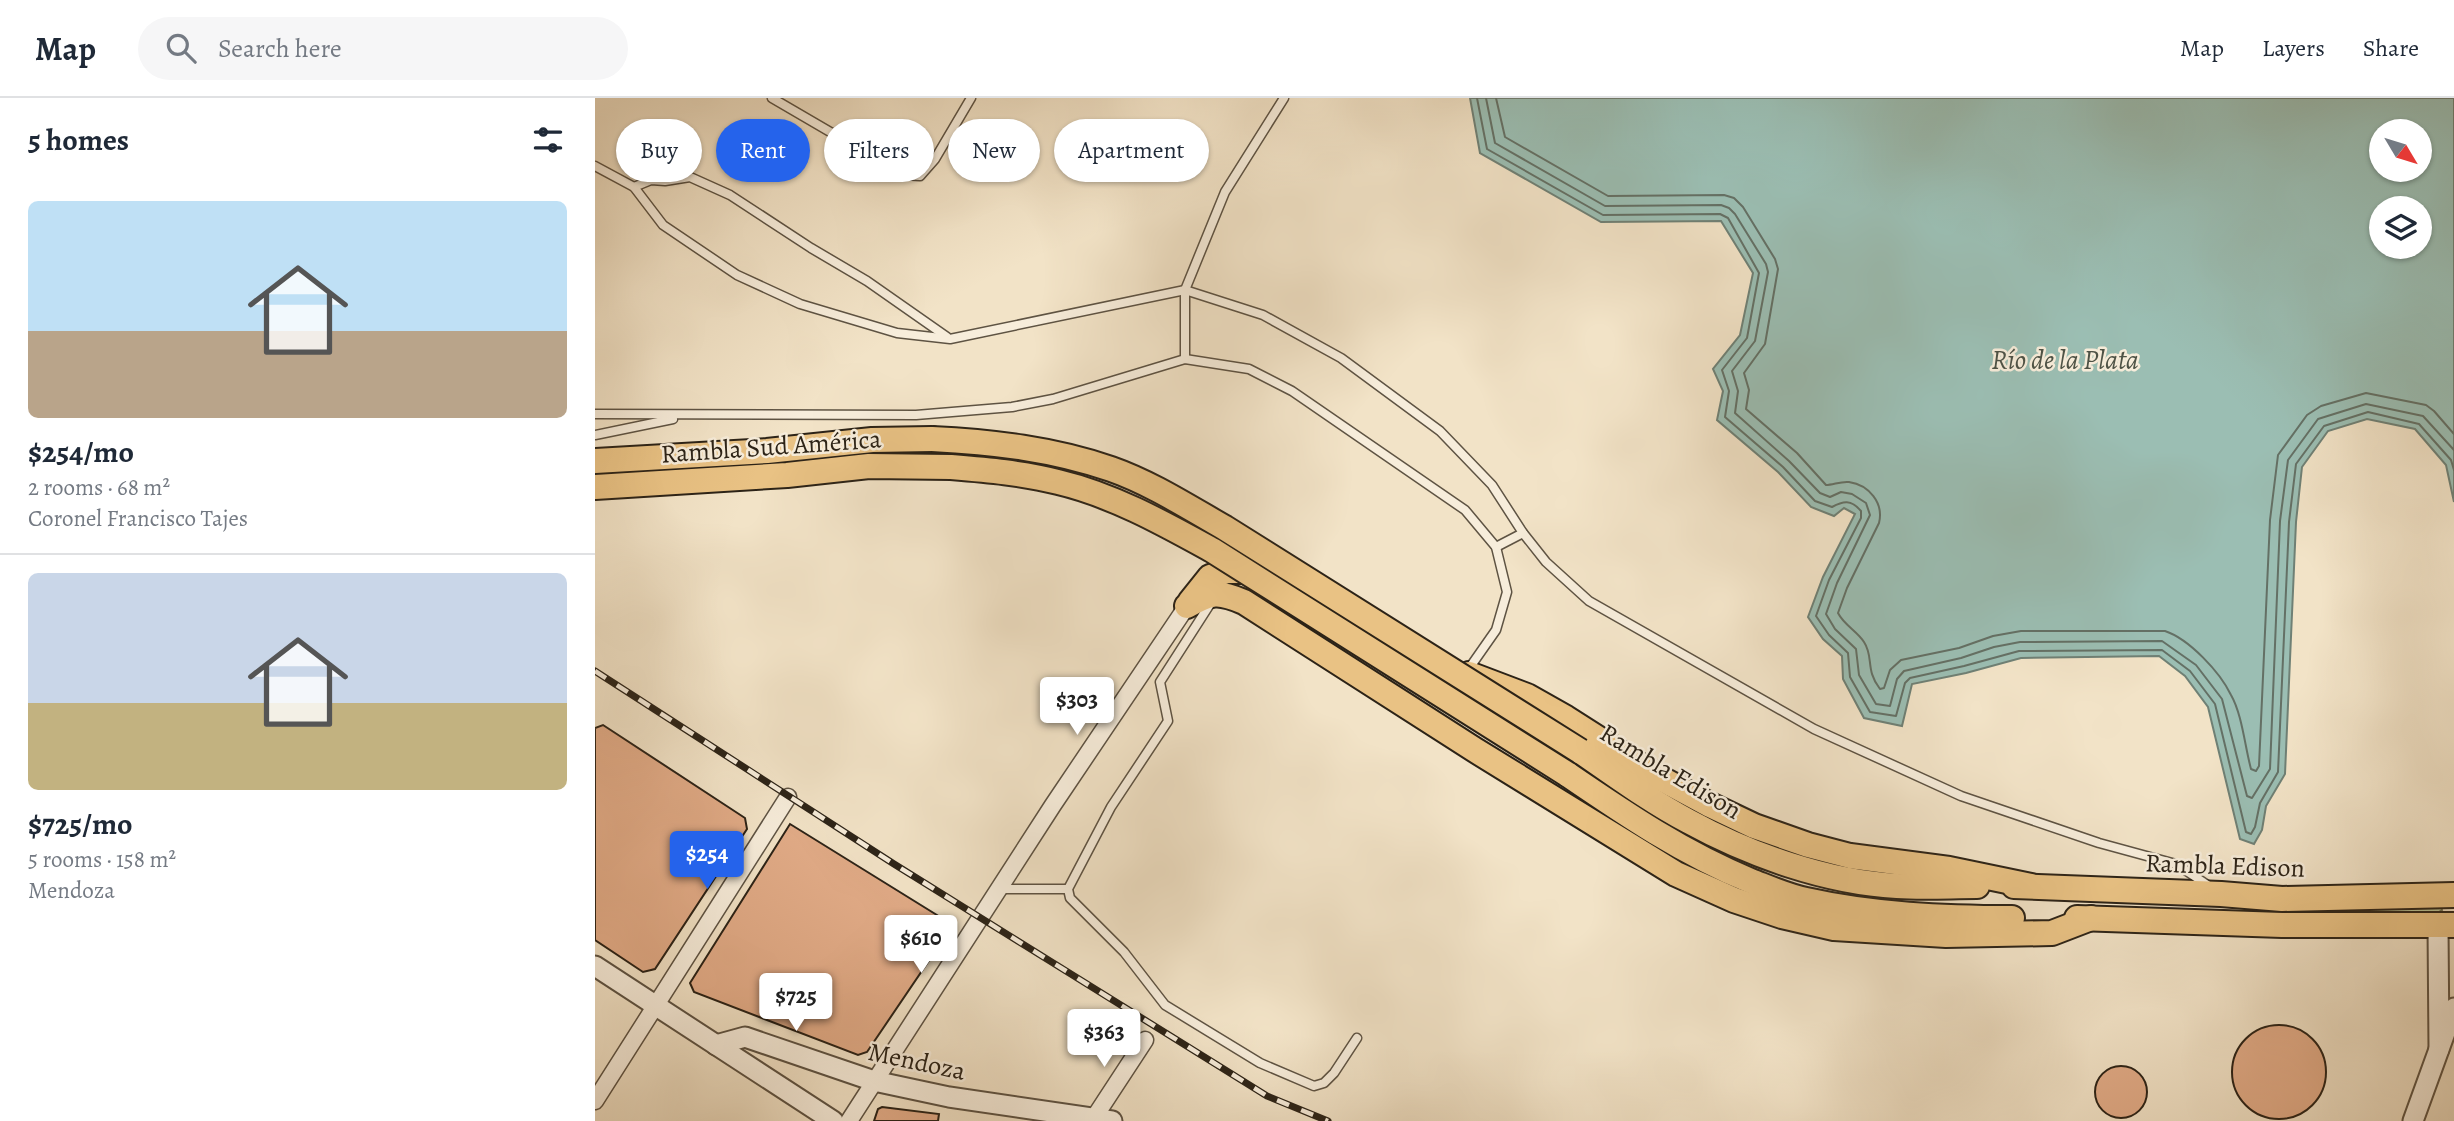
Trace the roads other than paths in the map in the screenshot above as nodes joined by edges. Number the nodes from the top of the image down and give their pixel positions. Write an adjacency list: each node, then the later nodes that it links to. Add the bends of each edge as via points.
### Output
1 (772, 98): 2 (lane, via 904,175 920,176)
2 (971, 98)
3 (1284, 98): 6 (lane, via 1225,192)
4 (595, 166): 5 (lane)
5 (634, 187): 7 (lane, via 663,225 737,275 800,304 897,333); 7 (lane, via 651,180 690,177 730,195)
6 (1185, 290): 7 (lane); 8 (lane); 15 (lane, via 1263,315 1341,358 1440,431 1492,485)
7 (950, 339)
8 (1185, 359): 10 (lane, via 1074,394 1012,407 916,415); 16 (lane, via 1249,369 1291,391 1465,510)
9 (595, 414): 10 (lane)
10 (682, 416): 11 (lane)
11 (595, 435)
12 (932, 439): 13 (main road, Rambla Sud América); 21 (main road, Rambla Edison, bridge, via 981,441 1062,455 1112,470 1167,495 1225,527 1688,821 1730,842 1785,863 1851,880 1896,886)
13 (595, 461)
14 (595, 487): 26 (main road, Rambla Sud América, bridge, via 869,467 951,467 1060,482 1153,517 1212,550 1674,845 1713,865 1804,900 1892,913)
15 (1523, 533): 16 (lane); 24 (lane, via 1546,562 1589,601 1814,729 1961,796 2176,864)
16 (1496, 547): 19 (lane, via 1507,592 1496,630)
17 (1217, 594): 18 (main road, via 1207,594); 23 (lane, via 1160,682 1168,721 1111,807); 26 (main road, via 1244,602 1664,866 1734,900 1834,928 1946,935 2052,933)
18 (1187, 606): 19 (main road, via 1210,577 1227,570 1255,571); 22 (street)
19 (1466, 672): 21 (main road, via 1527,696 1660,778 1754,826 1850,856)
20 (788, 796): 29 (street)
21 (2031, 886): 24 (main road, Rambla Edison)
22 (999, 889): 23 (lane); 35 (street)
23 (1068, 889): 31 (lane, via 1070,898 1124,952 1165,1005 1260,1063 1314,1086 1334,1073)
24 (2221, 894): 25 (main road, Rambla Edison, via 2282,899)
25 (2454, 895)
26 (2091, 918): 27 (main road)
27 (2446, 925): 34 (street)
28 (595, 966): 29 (street)
29 (656, 1006): 33 (street); 36 (street)
30 (2454, 1007): 34 (street)
31 (1357, 1038)
32 (1145, 1040): 37 (street)
33 (716, 1045): 35 (street, Mendoza, via 745,1037); 38 (street)
34 (2439, 1049): 40 (street)
35 (874, 1081): 37 (street, Mendoza); 39 (street)
36 (595, 1101)
37 (1099, 1120)
38 (833, 1121)
39 (849, 1121)
40 (2413, 1121)

